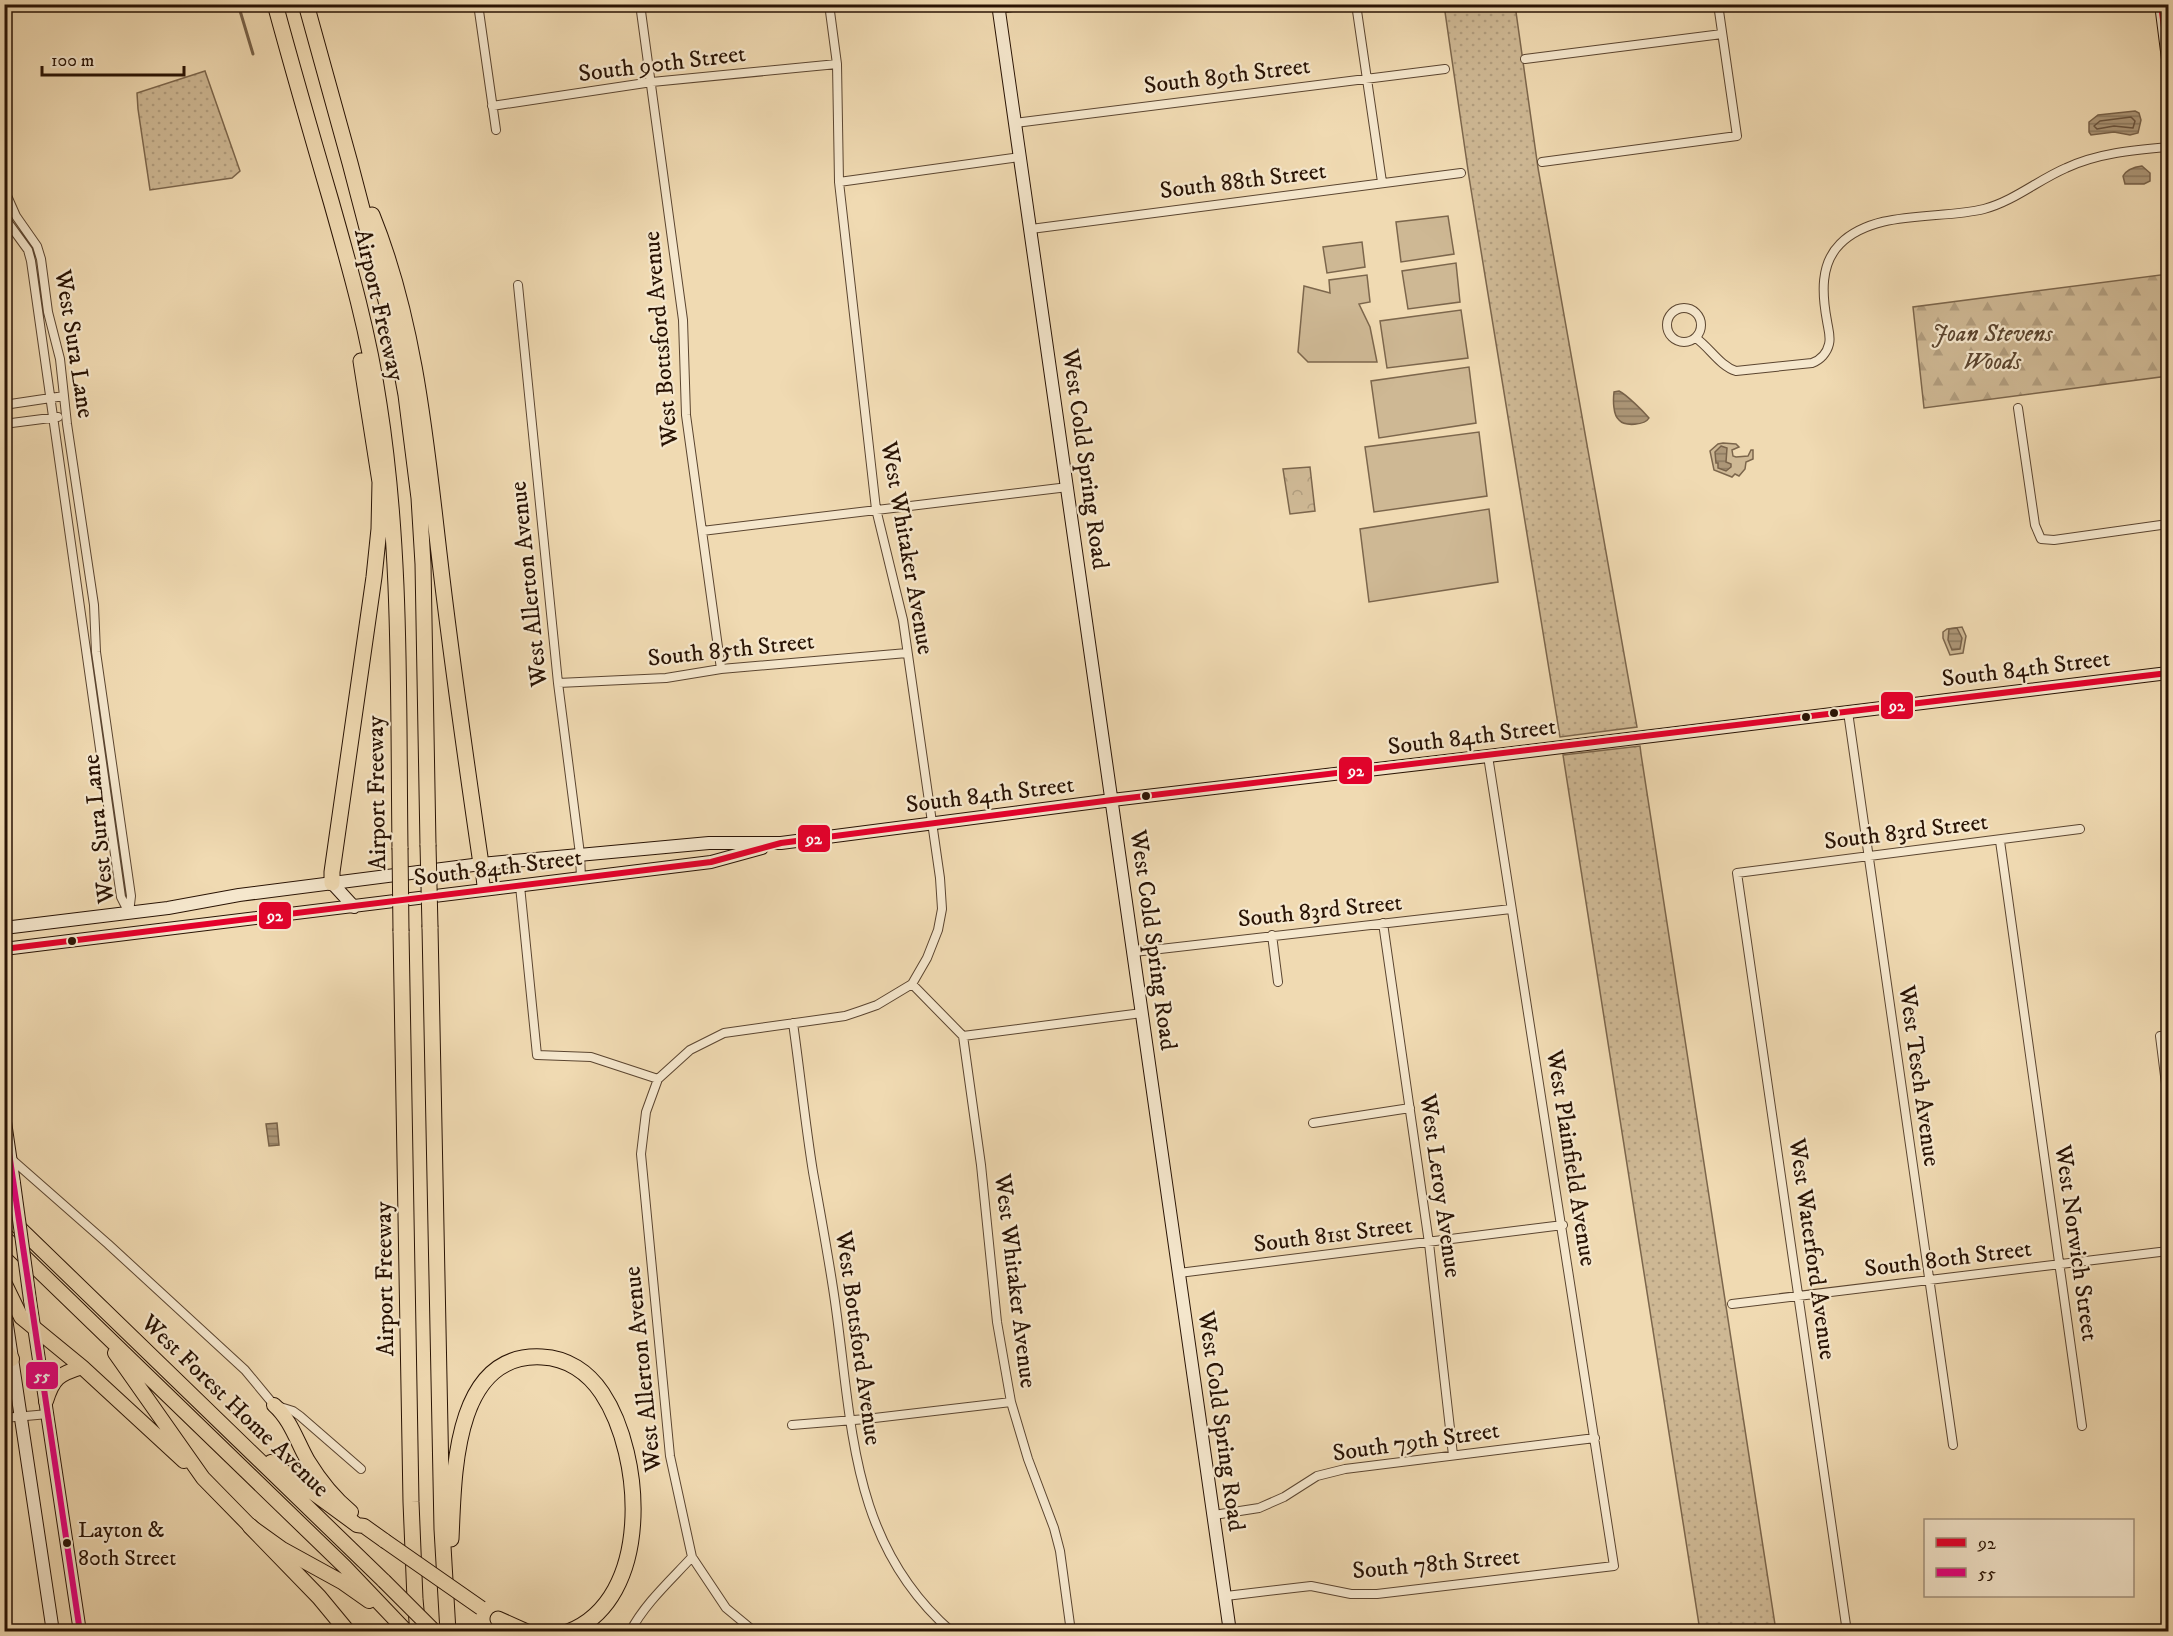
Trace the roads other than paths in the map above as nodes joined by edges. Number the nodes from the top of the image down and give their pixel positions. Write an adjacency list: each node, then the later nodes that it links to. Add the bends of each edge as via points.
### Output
1 (275, 4): 32 (highway, Airport Freeway)
2 (306, 4): 24 (highway, Airport Freeway)
3 (478, 4): 18 (street)
4 (640, 4): 17 (street, West Bottsford Avenue)
5 (828, 4): 14 (street, West Whitaker Avenue)
6 (1034, 4): 10 (street)
7 (1356, 4): 16 (street)
8 (1718, 4): 11 (street)
9 (2161, 4): 13 (street)
10 (998, 7): 19 (street, West Cold Spring Road)
11 (1722, 34): 12 (street); 23 (street, via 1737,136)
12 (1525, 59)
13 (2169, 59)
14 (837, 64): 17 (street, South 90th Street); 26 (street, West Whitaker Avenue)
15 (1445, 69): 16 (street, South 89th Street)
16 (1366, 79): 19 (street, South 89th Street); 27 (street)
17 (652, 82): 18 (street, South 90th Street); 44 (street, West Bottsford Avenue, via 683,320 686,414)
18 (492, 106): 20 (street)
19 (1015, 123): 22 (street, West Cold Spring Road)
20 (496, 130)
21 (2169, 147): 33 (street, via 2117,152 2085,160 1985,208 1885,221 1855,231 1838,246 1825,269 1829,345 1819,361 1736,371 1728,369)
22 (1020, 157): 26 (street); 30 (street, West Cold Spring Road)
23 (1542, 162)
24 (350, 163): 58 (highway, via 380,234 416,379); 122 (highway, Airport Freeway, bridge, via 406,394 423,564)
25 (1461, 173): 27 (street, South 88th Street)
26 (839, 182): 42 (street, West Whitaker Avenue)
27 (1382, 182): 30 (street, South 88th Street)
28 (4, 189): 34 (street, West Sura Lane, via 41,259)
29 (4, 217): 35 (street, West Sura Lane, via 28,250)
30 (1031, 229): 41 (street, West Cold Spring Road)
31 (518, 285): 48 (street, West Allerton Avenue)
32 (366, 334): 61 (highway, via 361,359 380,482 379,529); 130 (highway, Airport Freeway, bridge, via 387,457 394,550 411,1502)
33 (1696, 338): 33 (street, via 1701,329 1697,314 1683,307 1673,311 1666,326 1671,336 1686,342)
34 (64, 396): 35 (street); 38 (street, West Sura Lane)
35 (51, 398): 36 (street); 39 (street, West Sura Lane)
36 (4, 405)
37 (2018, 408): 43 (street, via 2035,525 2041,538 2054,540)
38 (66, 415): 39 (street); 66 (street, West Sura Lane, via 92,587 96,652 131,896)
39 (54, 417): 40 (street); 66 (street, West Sura Lane, via 122,897)
40 (4, 424)
41 (1068, 487): 42 (street); 51 (street, West Cold Spring Road)
42 (876, 509): 44 (street); 45 (street, West Whitaker Avenue, via 903,620)
43 (2169, 524)
44 (702, 531): 46 (street, West Bottsford Avenue)
45 (906, 653): 46 (street, South 85th Street); 52 (street, West Whitaker Avenue)
46 (721, 669): 48 (street, South 85th Street, via 666,678)
47 (2169, 673): 49 (street, South 84th Street)
48 (558, 683): 56 (street, West Allerton Avenue)
49 (1848, 712): 50 (street, South 84th Street); 57 (street, West Tesch Avenue)
50 (1488, 756): 51 (street, South 84th Street); 65 (street, West Plainfield Avenue)
51 (1112, 800): 52 (street, South 84th Street); 72 (street, West Cold Spring Road)
52 (932, 824): 55 (street, South 84th Street); 75 (street, West Whitaker Avenue, via 942,909 927,958)
53 (2080, 829): 54 (street, South 83rd Street)
54 (2000, 841): 57 (street, South 83rd Street); 91 (street, West Norwich Street)
55 (781, 843): 56 (street, South 84th Street, via 709,843); 60 (street, South 84th Street, via 711,862)
56 (580, 854): 58 (street, South 84th Street); 60 (street, West Allerton Avenue)
57 (1868, 857): 59 (street, South 83rd Street); 93 (street, West Tesch Avenue)
58 (481, 864): 61 (street, South 84th Street); 63 (street)
59 (1737, 873): 95 (street, West Waterford Avenue)
60 (582, 879): 62 (street, South 84th Street)
61 (332, 883): 64 (street); 66 (street, South 84th Street)
62 (520, 886): 63 (street, South 84th Street); 80 (street, via 537,1054 591,1058)
63 (484, 890): 64 (street, South 84th Street)
64 (354, 907): 70 (street, South 84th Street)
65 (1511, 909): 67 (street, South 83rd Street); 87 (street, West Plainfield Avenue)
66 (129, 913): 68 (street, South 84th Street)
67 (1383, 923): 69 (street, South 83rd Street); 82 (street, West Leroy Avenue)
68 (4, 928)
69 (1272, 935): 72 (street, South 83rd Street); 74 (street)
70 (19, 947): 71 (street, South 84th Street); 73 (street)
71 (4, 949)
72 (1134, 952): 76 (street, West Cold Spring Road)
73 (4, 961)
74 (1278, 982)
75 (912, 984): 77 (street, via 877,1005 845,1016); 78 (street)
76 (1142, 1013): 78 (street); 92 (street, West Cold Spring Road)
77 (793, 1023): 80 (street, via 724,1033 690,1050); 108 (street, West Bottsford Avenue)
78 (963, 1036): 103 (street, West Whitaker Avenue, via 997,1322)
79 (2160, 1036): 81 (street)
80 (658, 1079): 120 (street, West Allerton Avenue, via 646,1112 641,1154 670,1456)
81 (2169, 1100)
82 (1410, 1108): 84 (street); 89 (street, West Leroy Avenue)
83 (5, 1118): 85 (street)
84 (1313, 1123)
85 (7, 1156): 98 (street, bridge); 104 (street, via 245,1370)
86 (4, 1213): 113 (main road, West Forest Home Avenue)
87 (1563, 1225): 89 (street, South 81st Street); 111 (street, West Plainfield Avenue)
88 (4, 1237): 99 (main road, West Forest Home Avenue)
89 (1429, 1243): 92 (street, South 81st Street); 114 (street, West Leroy Avenue)
90 (2169, 1251): 91 (street, South 80th Street)
91 (2060, 1264): 93 (street, South 80th Street); 110 (street, West Norwich Street)
92 (1179, 1273): 117 (street, West Cold Spring Road)
93 (1929, 1281): 95 (street, South 80th Street); 112 (street, West Tesch Avenue)
94 (4, 1282): 98 (main road, via 16,1309)
95 (1799, 1296): 96 (street, South 80th Street); 141 (street, West Waterford Avenue)
96 (1732, 1304)
97 (4, 1305): 101 (street)
98 (34, 1330): 102 (main road); 105 (street)
99 (110, 1340): 116 (main road, via 116,1356); 124 (main road, West Forest Home Avenue)
100 (4, 1346): 101 (main road)
101 (12, 1359): 106 (street)
102 (82, 1367): 105 (main road, via 54,1380); 116 (main road)
103 (1011, 1402): 108 (street); 139 (street, West Whitaker Avenue, via 1060,1551)
104 (274, 1405): 115 (street, via 300,1416); 119 (main road, via 328,1488)
105 (47, 1407): 106 (street); 127 (street)
106 (22, 1417): 107 (street); 126 (street)
107 (4, 1418)
108 (850, 1420): 109 (street); 138 (street, West Bottsford Avenue, via 858,1471 871,1515 893,1560 916,1594)
109 (792, 1425)
110 (2082, 1425)
111 (1595, 1438): 114 (street, South 79th Street); 121 (street, West Plainfield Avenue)
112 (1953, 1445)
113 (253, 1454): 119 (main road, via 276,1465 357,1525); 131 (main road, West Forest Home Avenue, bridge)
114 (1453, 1455): 117 (street, South 79th Street, via 1317,1476 1259,1508)
115 (361, 1469)
116 (203, 1478): 118 (main road)
117 (1214, 1515): 123 (street, West Cold Spring Road)
118 (250, 1526): 124 (main road); 128 (highway)
119 (364, 1526): 125 (main road, bridge)
120 (692, 1557): 136 (street); 137 (street, West Allerton Avenue, via 726,1608)
121 (1614, 1566): 123 (street, South 78th Street, via 1377,1594 1351,1594 1311,1586)
122 (443, 1571): 132 (highway, Airport Freeway); 135 (highway, via 451,1542 459,1440 476,1396 499,1369 518,1360 546,1357 573,1366 601,1392 617,1422 631,1474 633,1510 627,1555 614,1588 595,1614)
123 (1226, 1596): 140 (street, West Cold Spring Road)
124 (386, 1611): 129 (main road, West Forest Home Avenue)
125 (498, 1619): 133 (main road); 134 (highway)
126 (53, 1632)
127 (80, 1632)
128 (348, 1632)
129 (407, 1632)
130 (418, 1632)
131 (435, 1632)
132 (448, 1632)
133 (509, 1632)
134 (527, 1632)
135 (568, 1632)
136 (630, 1632)
137 (755, 1632)
138 (952, 1632)
139 (1071, 1632)
140 (1230, 1632)
141 (1846, 1632)

